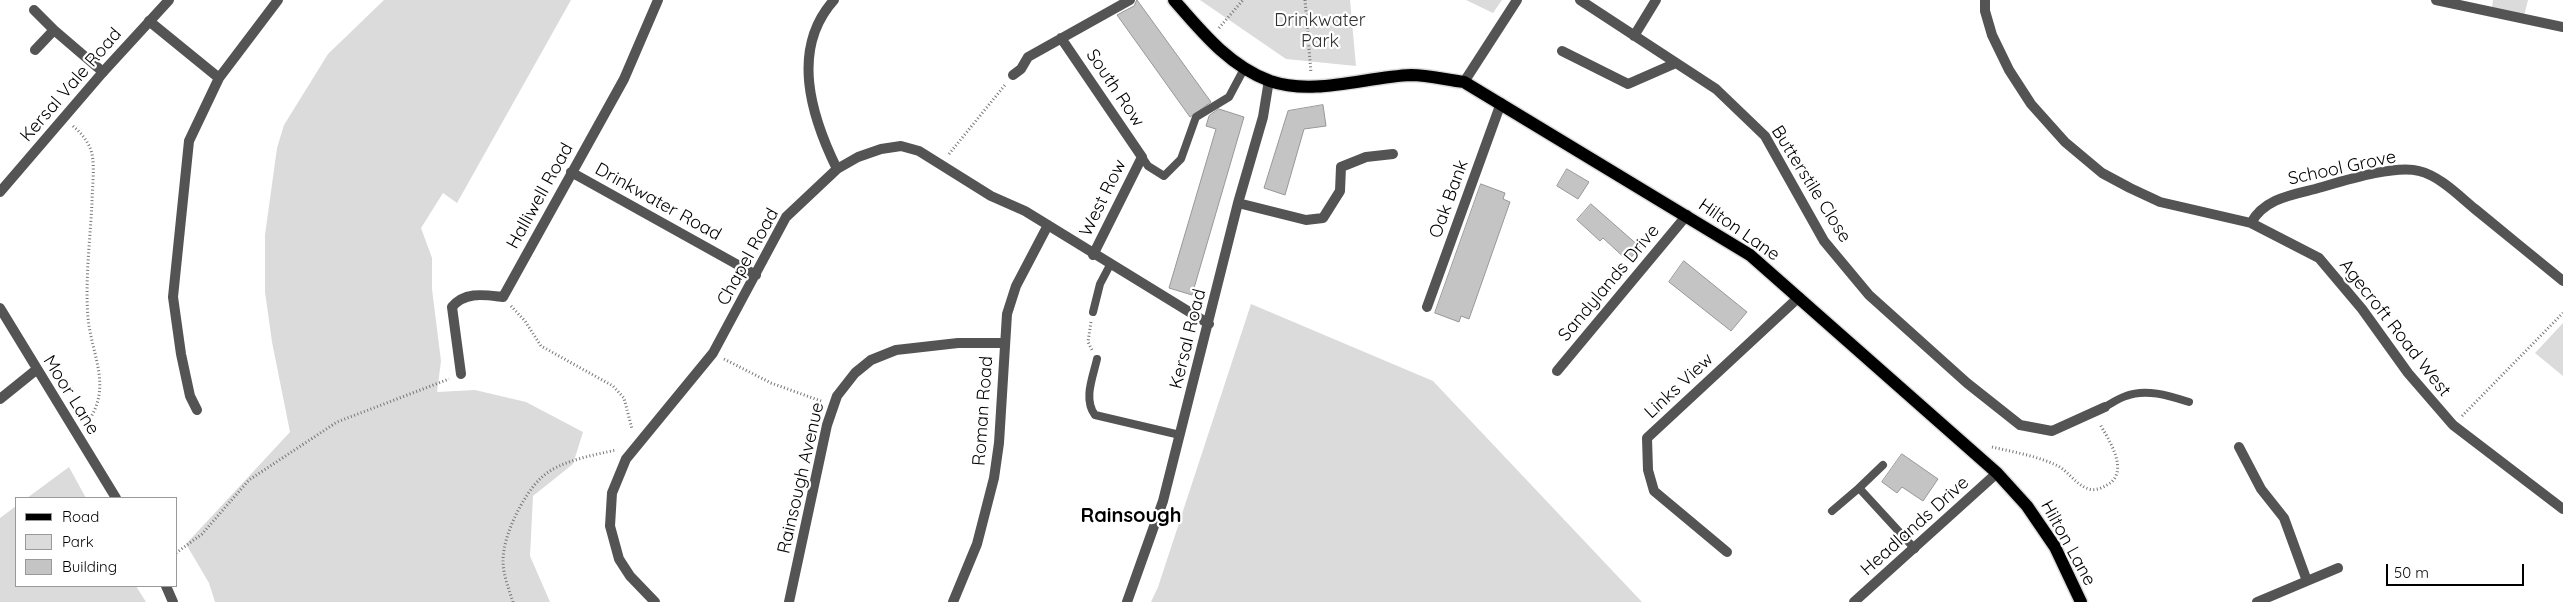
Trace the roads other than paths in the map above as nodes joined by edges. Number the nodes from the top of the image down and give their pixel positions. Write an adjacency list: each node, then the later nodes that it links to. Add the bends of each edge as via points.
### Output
1 (169, 0): 13 (street, Kersal Vale Road)
2 (278, 0): 24 (street)
3 (658, 0): 31 (street, Halliwell Road, via 633,63)
4 (834, 0): 30 (street, via 814,30 808,55 813,108)
5 (1130, 0): 17 (street)
6 (1174, 0): 21 (main road, Hilton Lane, via 1207,39)
7 (1517, 0): 26 (street)
8 (1580, 0): 16 (street, Butterstile Close)
9 (1656, 0): 16 (street)
10 (1985, 0): 35 (street, Agecroft Road West, via 1992,35 2009,70 2031,104 2065,142 2102,173 2160,202)
11 (2436, 0): 14 (street)
12 (34, 10): 15 (street)
13 (150, 21): 22 (street, Kersal Vale Road); 24 (street)
14 (2563, 27)
15 (54, 30): 18 (street); 22 (street)
16 (1634, 36): 20 (street, Butterstile Close)
17 (1061, 38): 23 (street, via 1028,57); 29 (street, South Row)
18 (35, 50)
19 (1562, 51): 20 (street, via 1628,84)
20 (1676, 63): 53 (street, Butterstile Close, via 1716,90 1765,136 1824,241 1870,295 1967,383 2020,425 2052,431)
21 (1245, 67): 25 (main road, Hilton Lane); 29 (lane, via 1229,97 1196,117 1181,159 1164,176 1148,166)
22 (103, 72): 32 (street, Kersal Vale Road)
23 (1013, 75)
24 (219, 78): 54 (street, via 189,141 173,297 190,396)
25 (1270, 80): 26 (main road, Hilton Lane, via 1309,86 1412,75); 33 (street, Kersal Road)
26 (1464, 82): 27 (main road, Hilton Lane)
27 (1501, 102): 34 (main road, Hilton Lane); 42 (street, Oak Bank)
28 (1393, 154): 33 (street, via 1366,157 1341,167 1340,191 1323,218 1306,220)
29 (1142, 157): 37 (street, West Row)
30 (837, 169): 36 (street, Chapel Road, via 881,149 902,146 919,151 991,196); 39 (street, Chapel Road, via 786,217)
31 (571, 172): 39 (street, Drinkwater Road); 50 (street, Halliwell Road, via 503,297 466,296 452,307)
32 (0, 192)
33 (1238, 203): 45 (street, Kersal Road)
34 (1686, 215): 41 (main road, Hilton Lane, via 1750,255); 49 (street, Sandylands Drive)
35 (2251, 223): 40 (street, School Grove, via 2257,212 2278,198 2354,178 2403,170 2419,171 2435,178 2459,196); 61 (street, Agecroft Road West, via 2319,258 2362,309 2408,374 2453,425)
36 (1048, 225): 37 (street, Chapel Road); 46 (street, Roman Road, via 1016,286 1007,314)
37 (1093, 255): 38 (street, Chapel Road)
38 (1110, 265): 44 (lane, via 1100,284); 45 (street, Chapel Road)
39 (756, 275): 69 (street, Chapel Road, via 713,352 636,445 612,493 610,526 619,558 630,576)
40 (2563, 281)
41 (1799, 298): 58 (main road, Hilton Lane); 64 (street, Links View, via 1647,438 1648,470 1654,491)
42 (1427, 307)
43 (0, 308): 48 (street, Moor Lane)
44 (1093, 312)
45 (1209, 324): 55 (street, Kersal Road)
46 (1004, 343): 70 (street, Rainsough Avenue, via 958,343 896,350 871,360 855,373 837,396 827,425); 71 (street, Roman Road, via 1002,406 994,478 977,544)
47 (1097, 359): 55 (lane, via 1088,400 1095,414)
48 (36, 370): 51 (street); 60 (street, Moor Lane)
49 (1557, 371)
50 (461, 374)
51 (0, 399)
52 (2189, 402): 53 (lane, via 2144,393 2128,395)
53 (2105, 407)
54 (198, 410)
55 (1180, 435): 72 (street, Kersal Road, via 1163,501)
56 (2239, 447): 66 (street, via 2262,489 2284,518)
57 (1883, 465): 59 (lane)
58 (1998, 473): 63 (street, Headlands Drive); 74 (main road, Hilton Lane, via 2027,506 2049,539)
59 (1859, 488): 62 (lane); 63 (lane)
60 (115, 497)
61 (2563, 509)
62 (1832, 511)
63 (1915, 549): 73 (street, Headlands Drive)
64 (1728, 552)
65 (2338, 568): 66 (street)
66 (2307, 581): 75 (street)
67 (166, 587): 68 (street)
68 (173, 602)
69 (655, 602)
70 (789, 602)
71 (953, 602)
72 (1127, 602)
73 (1854, 602)
74 (2081, 602)
75 (2256, 602)

